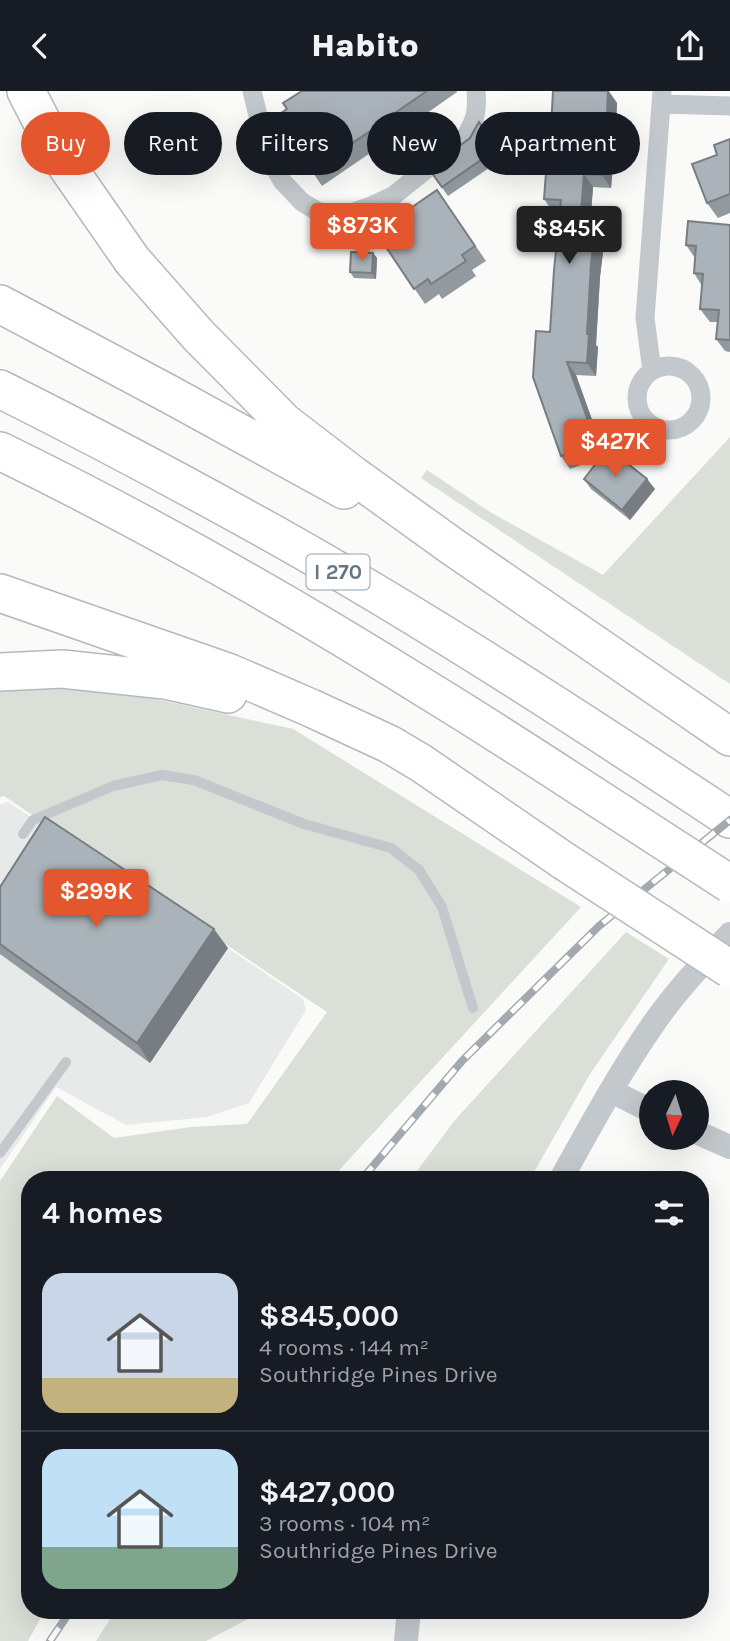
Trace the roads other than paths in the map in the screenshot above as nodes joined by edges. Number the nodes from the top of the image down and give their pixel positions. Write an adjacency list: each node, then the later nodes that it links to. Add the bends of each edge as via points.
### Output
1 (26, 91): 10 (highway, via 59,155 95,208 132,260 198,335 284,422)
2 (252, 91): 3 (street, via 268,157 283,183 317,211 340,217 393,196 464,139 477,109)
3 (476, 91)
4 (662, 97): 5 (street); 7 (street, via 645,318)
5 (730, 106)
6 (0, 304): 10 (highway)
7 (652, 370)
8 (0, 389): 15 (highway, I 270, via 273,533 483,659)
9 (0, 451): 17 (highway, I 270, bridge, via 327,629)
10 (453, 547): 13 (highway)
11 (0, 593): 14 (highway, via 230,673)
12 (0, 671): 14 (highway, via 62,669 165,680)
13 (725, 733)
14 (389, 744): 19 (highway, bridge)
15 (730, 819)
16 (23, 834): 20 (lane, via 33,820 113,786 162,775 194,780 304,824 391,848 419,870 442,907)
17 (730, 884)
18 (730, 934): 22 (street, via 653,1024)
19 (730, 969)
20 (473, 1008)
21 (66, 1062): 26 (lane)
22 (611, 1091): 23 (street); 27 (street)
23 (639, 1105)
24 (709, 1138): 25 (street)
25 (730, 1147)
26 (0, 1153)
27 (566, 1171)
28 (408, 1619): 29 (street)
29 (406, 1641)

